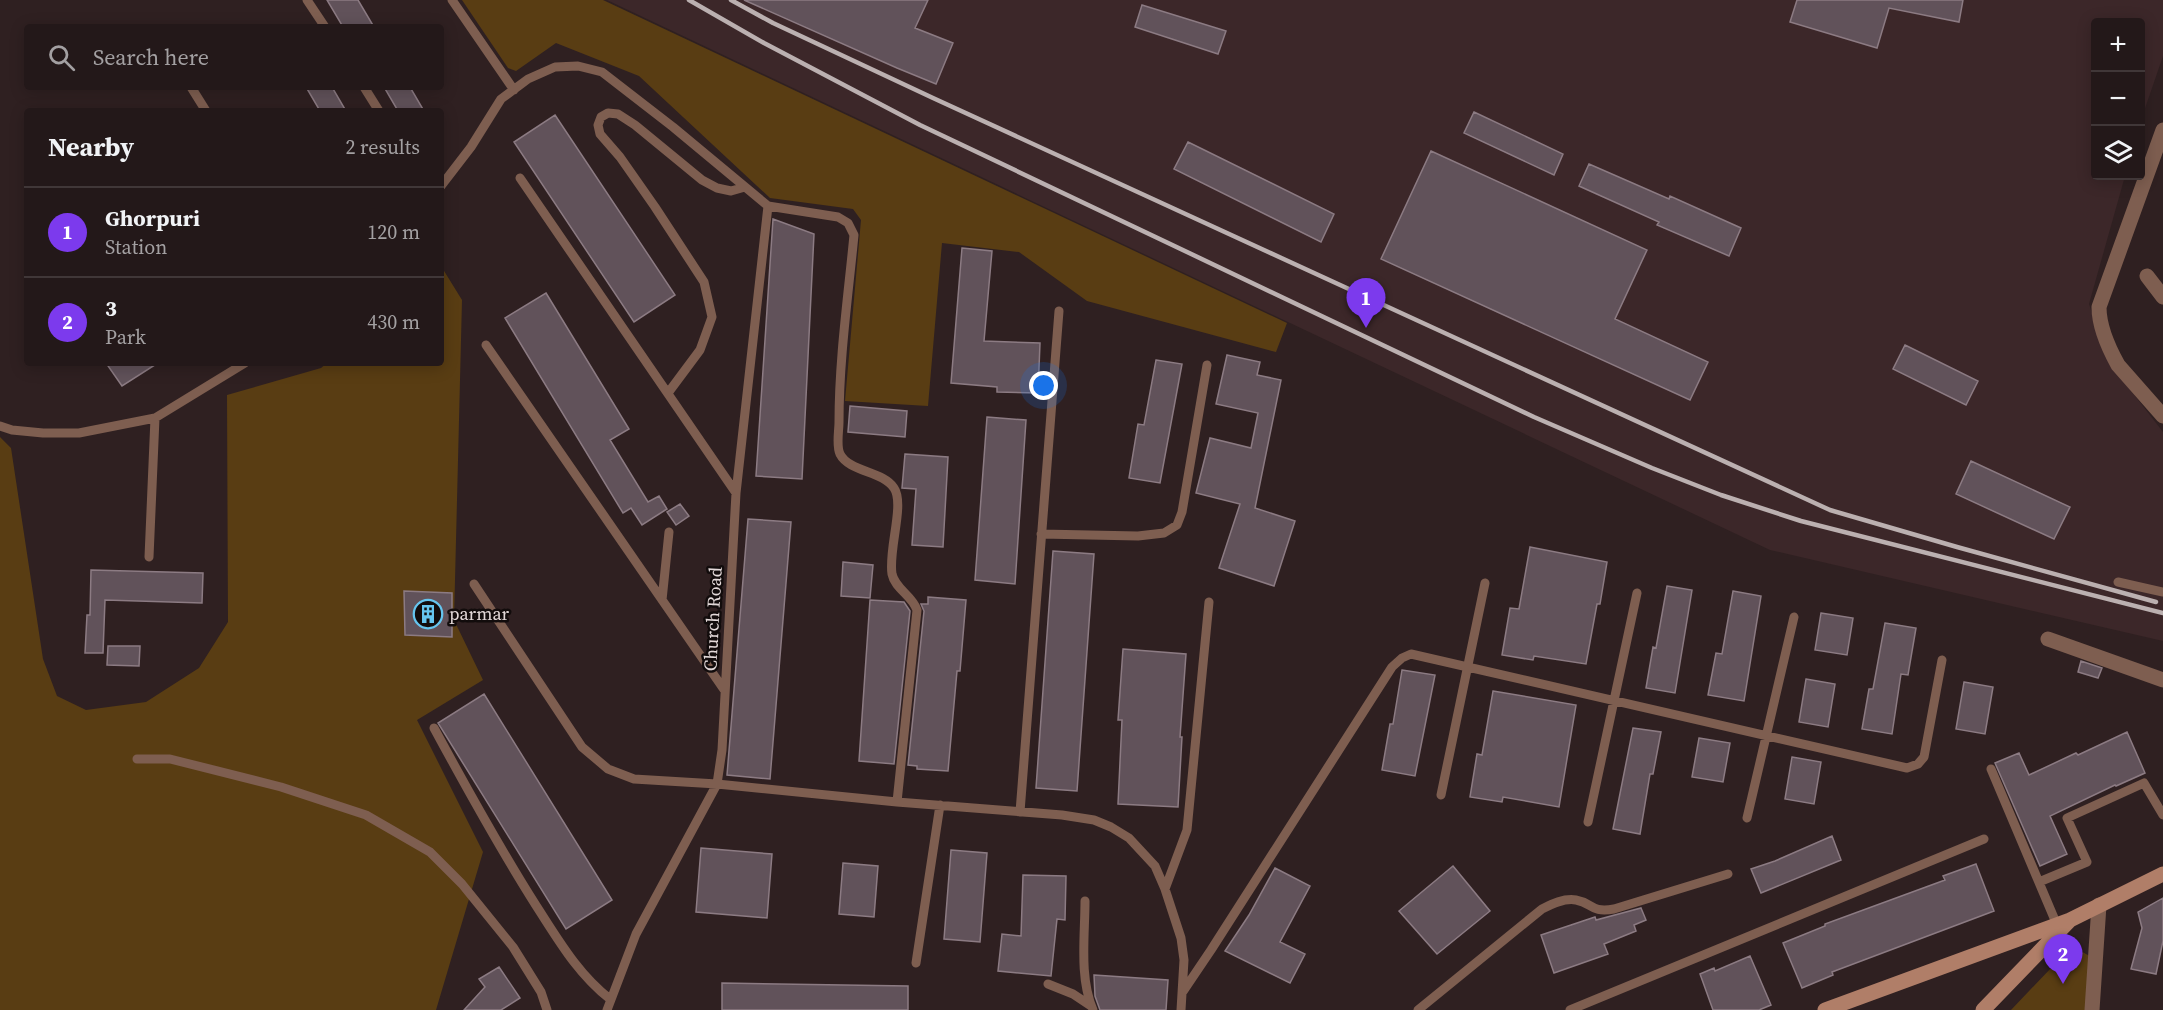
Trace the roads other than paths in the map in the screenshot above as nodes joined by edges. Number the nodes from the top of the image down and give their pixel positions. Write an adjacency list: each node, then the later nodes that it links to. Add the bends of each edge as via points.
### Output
1 (307, 0): 3 (lane)
2 (452, 0): 6 (lane)
3 (323, 24)
4 (192, 90): 7 (lane)
5 (366, 90): 8 (lane)
6 (514, 90): 11 (lane, via 501,99); 12 (lane, via 555,67 578,66 602,72)
7 (204, 108)
8 (377, 108)
9 (2163, 130): 21 (street, via 2099,307 2099,322 2118,365)
10 (520, 178): 20 (lane)
11 (444, 182)
12 (745, 187): 13 (lane); 20 (lane, via 731,191 717,188 618,114 601,117 600,134 620,157 704,282 712,317 700,350)
13 (768, 206): 24 (lane, Church Road); 48 (lane, via 838,217 848,223 854,235 839,384 838,443 840,454 848,462 894,488 898,499 890,554 892,576 917,610)
14 (2147, 276): 15 (street)
15 (2163, 297)
16 (1059, 311): 26 (lane)
17 (486, 345): 33 (lane)
18 (1207, 365): 26 (lane, via 1177,525 1164,533 1138,536)
19 (240, 366): 22 (lane)
20 (668, 393): 24 (lane)
21 (2163, 416)
22 (155, 418): 23 (lane, via 79,433 44,433); 27 (lane)
23 (0, 426)
24 (736, 493): 40 (lane, Church Road)
25 (669, 532): 33 (lane)
26 (1041, 534): 50 (lane)
27 (149, 557)
28 (2118, 582): 31 (lane)
29 (1485, 583): 38 (lane)
30 (474, 584): 46 (lane, via 582,747 608,769 634,779)
31 (2163, 592)
32 (1637, 593): 41 (lane)
33 (662, 600): 40 (lane)
34 (1209, 602): 58 (lane, via 1187,830)
35 (1794, 617): 43 (lane)
36 (2048, 639): 39 (street)
37 (1942, 660): 43 (lane, via 1924,757 1918,764 1894,767)
38 (1468, 667): 41 (lane); 47 (lane); 64 (lane, via 1411,654 1392,667)
39 (2163, 680)
40 (725, 691): 46 (lane, Church Road)
41 (1614, 700): 43 (lane); 53 (lane)
42 (434, 729): 65 (lane, via 502,852 552,930 592,985)
43 (1767, 735): 52 (lane)
44 (137, 759): 67 (lane, via 170,759 281,787 366,815 430,852 462,884 513,947 541,992)
45 (1991, 769): 57 (lane)
46 (717, 784): 48 (lane); 65 (lane, Church Road, via 636,934)
47 (1441, 795)
48 (897, 802): 49 (lane)
49 (940, 805): 50 (lane); 62 (lane)
50 (1020, 812): 58 (lane, via 1094,820 1111,827 1129,838 1155,866)
51 (2163, 815): 57 (lane, via 2144,783 2067,818 2087,862)
52 (1747, 818)
53 (1588, 822)
54 (1984, 839): 71 (lane)
55 (1728, 874): 70 (lane, via 1614,909 1600,911 1578,900 1553,903)
56 (2163, 874): 60 (main road)
57 (2039, 882): 61 (lane)
58 (1165, 889): 64 (lane, via 1183,949)
59 (1085, 901): 66 (lane, via 1085,973)
60 (2099, 905): 61 (main road); 74 (street)
61 (2064, 922): 72 (main road); 73 (main road)
62 (916, 963)
63 (1048, 984): 66 (lane, via 1073,994)
64 (1182, 993): 69 (lane)
65 (610, 999): 68 (lane, Church Road)
66 (1092, 1008)
67 (547, 1010)
68 (607, 1010)
69 (1181, 1010)
70 (1418, 1010)
71 (1570, 1010)
72 (1825, 1010)
73 (1983, 1010)
74 (2092, 1010)

